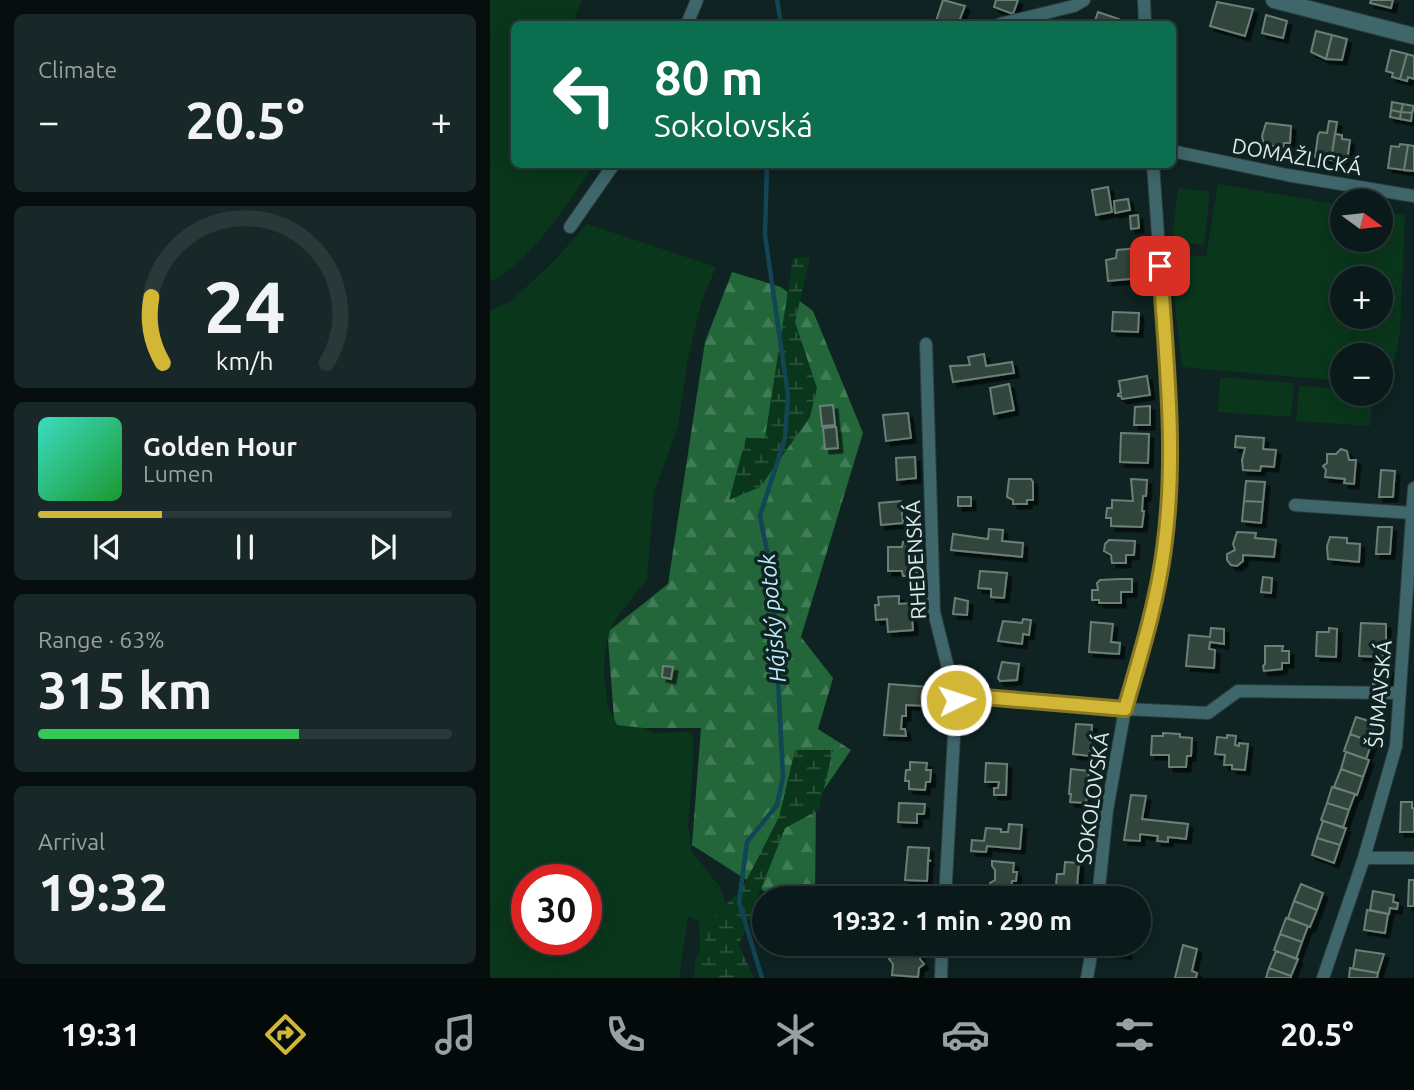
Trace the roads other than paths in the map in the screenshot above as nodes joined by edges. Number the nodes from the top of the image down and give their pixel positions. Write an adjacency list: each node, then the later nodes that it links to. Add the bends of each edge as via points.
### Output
1 (697, 0): 5 (street)
2 (1084, 0): 6 (street)
3 (1144, 0): 7 (street)
4 (1274, 0): 8 (street)
5 (688, 21)
6 (1012, 21)
7 (1145, 21)
8 (1414, 36)
9 (1176, 152): 12 (street, DOMAŽLICKÁ)
10 (611, 168): 13 (street)
11 (1153, 168): 20 (street, SOKOLOVSKÁ, via 1169,392 1168,512 1144,644)
12 (1414, 196)
13 (570, 228)
14 (926, 344): 19 (street, RHEDENSKÁ, via 934,612)
15 (1414, 488): 17 (street, ŠUMAVSKÁ)
16 (1295, 505): 17 (street)
17 (1412, 513): 18 (street, ŠUMAVSKÁ)
18 (1401, 693): 20 (street, via 1238,691 1208,713); 21 (street, ŠUMAVSKÁ, via 1396,747)
19 (956, 700): 20 (street, via 984,697); 23 (street, RHEDENSKÁ)
20 (1125, 709): 24 (street, SOKOLOVSKÁ)
21 (1364, 858): 22 (street); 29 (street, ŠUMAVSKÁ)
22 (1414, 858)
23 (946, 886)
24 (1099, 886)
25 (941, 956): 27 (street)
26 (1091, 956): 28 (street)
27 (940, 978)
28 (1087, 978)
29 (1323, 978)

